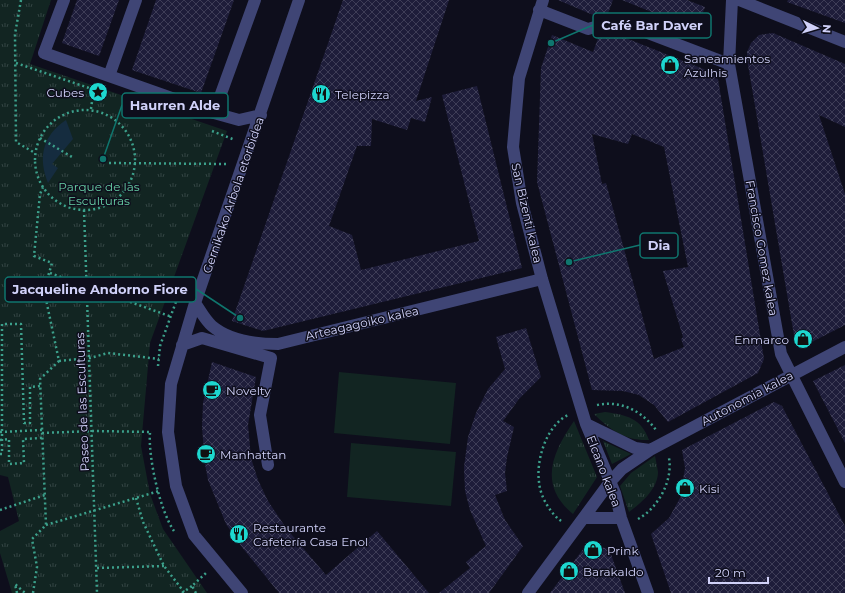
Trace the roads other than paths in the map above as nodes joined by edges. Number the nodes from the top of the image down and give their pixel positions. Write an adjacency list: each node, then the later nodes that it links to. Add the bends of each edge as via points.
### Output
1 (64, 0): 10 (street, via 44,53)
2 (136, 0): 10 (street)
3 (254, 0): 11 (street)
4 (299, 0): 12 (street, Gernikako Arbola etorbidea)
5 (732, 0): 9 (street, Francisco Gomez kalea)
6 (739, 0): 8 (street)
7 (541, 5): 9 (street, via 588,29 616,20); 13 (street, San Bizenti kalea, via 519,78 513,147 522,203)
8 (845, 42)
9 (729, 64): 17 (street, Francisco Gomez kalea, via 781,354)
10 (109, 76): 11 (street)
11 (214, 113): 12 (street, via 239,120)
12 (261, 115): 14 (street, Gernikako Arbola etorbidea)
13 (542, 279): 14 (street, Arteagagoiko kalea, via 278,344 264,344 230,336 212,326); 18 (street, San Bizenti kalea)
14 (195, 303): 15 (street, Gernikako Arbola etorbidea)
15 (182, 345): 20 (street, via 202,338 271,358 260,415); 25 (street, Gernikako Arbola etorbidea, via 171,384 168,432 176,486 194,535)
16 (845, 347): 17 (street, Autonomia kalea)
17 (791, 375): 19 (street, Autonomia kalea); 22 (street, Francisco Gomez kalea)
18 (586, 424): 19 (street, via 635,448); 21 (street, Elcano kalea)
19 (650, 450): 21 (street, Autonomia kalea, via 622,469)
20 (268, 465)
21 (610, 482): 23 (street, Autonomia kalea); 24 (street, Elcano kalea)
22 (845, 482)
23 (584, 518): 24 (street, Elcano kalea); 28 (street, Autonomia kalea)
24 (621, 518): 29 (street, Elcano kalea)
25 (219, 566): 26 (street, Gernikako Arbola etorbidea); 27 (street, Gernikako Arbola etorbidea)
26 (234, 593)
27 (242, 593)
28 (528, 593)
29 (648, 593)

